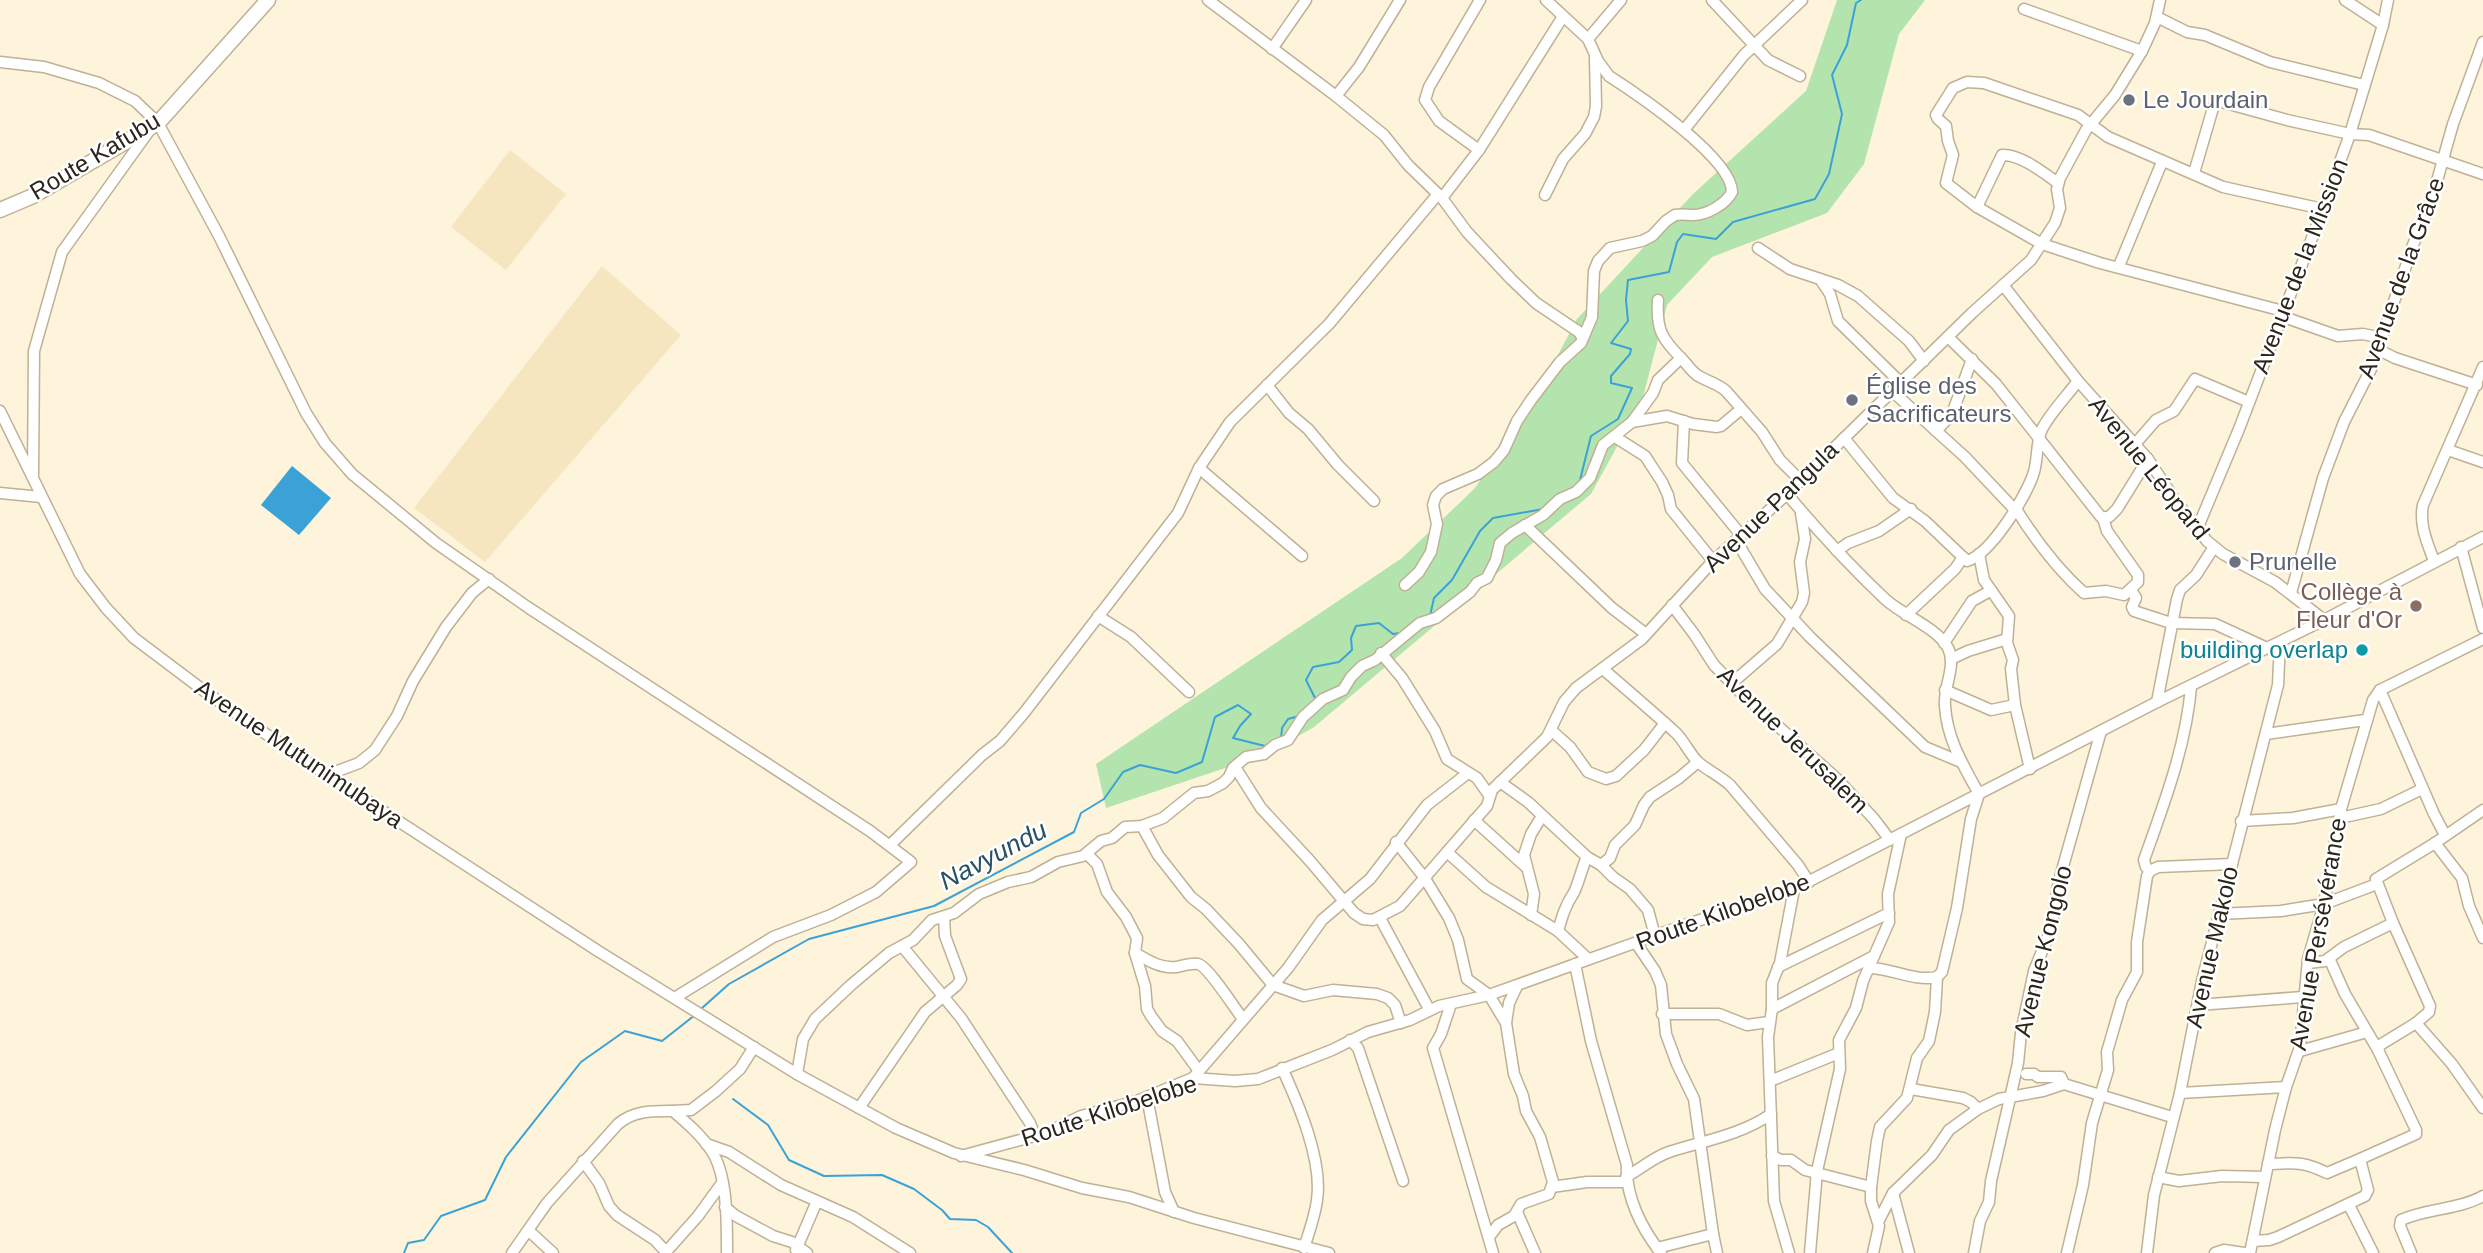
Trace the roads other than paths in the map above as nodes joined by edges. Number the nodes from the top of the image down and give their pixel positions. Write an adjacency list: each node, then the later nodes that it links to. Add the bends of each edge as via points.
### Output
1 (268, 0): 28 (main road, Route Kafubu)
2 (1307, 0): 20 (street)
3 (1399, 0): 26 (street)
4 (1480, 0): 31 (street, via 1425,100 1439,121)
5 (1546, 0): 15 (street)
6 (1621, 0): 17 (street)
7 (1713, 0): 19 (street)
8 (1802, 0): 19 (street)
9 (2160, 0): 14 (street, Avenue Pangula)
10 (2345, 0): 16 (street)
11 (2388, 0): 16 (street, Avenue de la Mission)
12 (1212, 1): 20 (street)
13 (2024, 9): 21 (street)
14 (2157, 17): 21 (street, Avenue Pangula); 25 (street, via 2270,62)
15 (1562, 18): 17 (street); 31 (street)
16 (2383, 25): 25 (street, Avenue de la Mission)
17 (1588, 39): 22 (street)
18 (2483, 42): 32 (street, Avenue de la Grâce)
19 (1754, 45): 24 (street, via 1768,60); 29 (street)
20 (1272, 49): 26 (street)
21 (2142, 51): 27 (street, Avenue Pangula)
22 (1594, 52): 29 (street, via 1609,76); 37 (street, via 1594,117 1563,159)
23 (0, 62): 28 (street, via 44,67 99,83 135,101)
24 (1800, 76)
25 (2364, 85): 30 (street, Avenue de la Mission)
26 (1336, 96): 38 (street, via 1384,135)
27 (2091, 123): 33 (street, via 2108,137); 36 (street, Avenue Pangula); 39 (street, via 1990,84 1960,83 1953,88 1936,115 1946,126 1953,153 1946,183)
28 (154, 126): 41 (main road, Route Kafubu, via 33,196); 74 (street, via 62,252 34,351); 96 (street, via 219,236 325,443 352,474 436,543)
29 (1684, 130): 49 (street, via 1730,182 1731,195 1711,210 1675,215 1648,239 1606,251 1595,265 1591,317)
30 (2350, 134): 32 (street, via 2369,135); 34 (street, via 2218,101); 40 (street, Avenue de la Mission)
31 (1479, 150): 38 (street)
32 (2443, 160): 35 (street); 51 (street, Avenue de la Grâce)
33 (2162, 162): 34 (street); 44 (street)
34 (2194, 173): 40 (street, via 2227,188)
35 (2483, 173)
36 (2058, 183): 39 (street, via 2020,160 2002,155); 42 (street, Avenue Pangula, via 2059,211)
37 (1545, 195)
38 (1440, 196): 49 (street, via 1511,279); 57 (street, via 1329,324)
39 (1977, 207): 42 (street)
40 (2323, 209): 48 (street, Avenue de la Mission)
41 (0, 210)
42 (2042, 244): 44 (street); 46 (street, Avenue Pangula)
43 (1758, 248): 45 (street, via 1790,269)
44 (2119, 266): 48 (street)
45 (1820, 279): 54 (street, via 1858,296 1909,341); 58 (street, via 1838,321)
46 (2003, 285): 50 (street, Avenue Pangula); 56 (street, Avenue Léopard)
47 (1658, 300): 52 (street, via 1661,335)
48 (2282, 313): 51 (street, via 2339,337 2364,334); 60 (street, Avenue de la Mission)
49 (1582, 337): 97 (street, via 1531,400 1494,462 1436,496 1437,524 1430,552)
50 (1948, 337): 53 (street); 54 (street, Avenue Pangula)
51 (2380, 344): 59 (street, via 2395,358); 100 (street, Avenue de la Grâce, via 2323,478)
52 (1681, 358): 61 (street, via 1694,373 1726,391); 64 (street, via 1658,380)
53 (1972, 359): 65 (street, via 1952,414); 68 (street)
54 (1924, 361): 58 (street, Avenue Pangula)
55 (2483, 367): 59 (street)
56 (2078, 382): 68 (street); 69 (street, Avenue Léopard)
57 (1267, 385): 73 (street, via 1230,422); 79 (street)
58 (1896, 387): 65 (street); 67 (street, Avenue Pangula)
59 (2478, 392): 70 (street)
60 (2249, 402): 69 (street, via 2195,379 2174,411 2156,420); 85 (street, Avenue de la Mission)
61 (1740, 410): 63 (street, via 1721,426); 75 (street)
62 (0, 411): 74 (street, Avenue Mutunimubaya)
63 (1684, 421): 64 (street, via 1667,416); 86 (street, via 1682,463)
64 (1632, 422): 66 (street)
65 (1936, 432): 81 (street)
66 (1615, 437): 84 (street, via 1602,445 1590,478 1576,492); 94 (street, via 1645,456 1662,482 1671,509)
67 (1844, 438): 75 (street, Avenue Pangula); 80 (street, via 1893,498)
68 (2039, 438): 81 (street, via 2033,473); 83 (street)
69 (2135, 444): 71 (street, Avenue Léopard)
70 (2448, 450): 72 (street); 95 (street, via 2421,514)
71 (2148, 459): 83 (street, via 2117,509); 85 (street, Avenue Léopard)
72 (2483, 462)
73 (1199, 468): 92 (street); 103 (street, via 1178,513)
74 (33, 478): 78 (street, Avenue Mutunimubaya)
75 (1800, 480): 77 (street, Avenue Pangula)
76 (0, 494): 78 (street)
77 (1787, 494): 82 (street); 86 (street, Avenue Pangula)
78 (41, 497): 134 (street, Avenue Mutunimubaya, via 80,574 134,638)
79 (1374, 501)
80 (1911, 509): 90 (street); 93 (street)
81 (2016, 510): 91 (street); 98 (street, via 2042,550 2084,593 2124,594)
82 (1801, 511): 90 (street); 104 (street, via 1804,593)
83 (2103, 518): 98 (street, via 2138,575)
84 (1525, 525): 108 (street); 114 (street, via 1500,543 1488,578)
85 (2198, 527): 88 (street, Avenue Léopard)
86 (1738, 537): 94 (street, Avenue Pangula); 104 (street, via 1765,589)
87 (2483, 537): 89 (street, Route Kilobelobe)
88 (2214, 547): 100 (street, Avenue Léopard); 106 (street, via 2180,590)
89 (2461, 547): 95 (street, Route Kilobelobe); 107 (street)
90 (1837, 551): 102 (street)
91 (1979, 554): 93 (street, via 1967,561); 99 (street)
92 (1302, 556)
93 (1963, 556): 102 (street)
94 (1713, 561): 101 (street, Avenue Pangula)
95 (2434, 561): 105 (street, Route Kilobelobe)
96 (489, 579): 134 (street, via 446,627 374,750 359,762); 150 (street)
97 (1405, 585)
98 (2131, 590): 106 (street, via 2136,598 2133,610)
99 (1990, 591): 109 (street, via 2007,611); 112 (street, via 1969,605)
100 (2291, 593): 105 (street, Avenue Léopard)
101 (1672, 606): 108 (street, Avenue Pangula); 117 (street, Avenue Jerusalem)
102 (1906, 615): 112 (street)
103 (1098, 616): 121 (street, via 1131,638); 150 (street, via 1000,741)
104 (1792, 617): 117 (street, via 1777,643); 130 (street, via 1914,738)
105 (2324, 620): 111 (street, Route Kilobelobe)
106 (2171, 623): 113 (street, via 2215,624); 122 (street)
107 (2483, 628)
108 (1646, 634): 116 (street, Avenue Pangula)
109 (2007, 639): 115 (street); 123 (street)
110 (2483, 639): 120 (street)
111 (2280, 642): 113 (street, Route Kilobelobe); 128 (street, Avenue Makolo, via 2279,677)
112 (1944, 643): 115 (street)
113 (2267, 648): 118 (street, Route Kilobelobe)
114 (1381, 653): 131 (street, via 1351,677 1343,690 1318,702 1289,740 1264,754 1246,757); 133 (street, via 1426,715 1445,755)
115 (1951, 659): 119 (street)
116 (1603, 668): 125 (street); 126 (street, Avenue Pangula, via 1569,695)
117 (1732, 683): 147 (street, Avenue Jerusalem, via 1836,778)
118 (2191, 687): 122 (street, Route Kilobelobe); 157 (street, via 2173,772 2144,860)
119 (1945, 690): 123 (street, via 1991,710); 130 (street, via 1947,724)
120 (2380, 690): 124 (street, Avenue Persévérance); 136 (street)
121 (1189, 692)
122 (2157, 702): 127 (street, Route Kilobelobe)
123 (2015, 705): 132 (street)
124 (2365, 720): 128 (street); 140 (street, Avenue Persévérance)
125 (1665, 723): 126 (street, via 1644,750 1616,776 1606,779 1588,772); 129 (street)
126 (1551, 730): 135 (street)
127 (2101, 731): 132 (street, Route Kilobelobe); 206 (street, Avenue Kongolo, via 2059,881 2051,929 2034,971)
128 (2266, 734): 143 (street, Avenue Makolo)
129 (1698, 762): 155 (street, via 1650,797 1635,825); 159 (street, via 1730,785)
130 (1961, 762): 137 (street)
131 (1235, 767): 144 (street, via 1223,783 1194,793 1169,815); 162 (street, via 1261,808)
132 (2030, 769): 137 (street, Route Kilobelobe)
133 (1468, 773): 138 (street); 148 (street, via 1427,805)
134 (327, 775): 188 (street, Avenue Mutunimubaya)
135 (1500, 782): 138 (street); 141 (street)
136 (2422, 789): 140 (street, via 2381,809); 146 (street)
137 (1979, 794): 145 (street, Route Kilobelobe); 183 (street, via 1947,955)
138 (1489, 795): 142 (street, via 1487,806)
139 (2483, 810): 146 (street)
140 (2341, 814): 143 (street); 163 (street, Avenue Persévérance)
141 (1542, 816): 153 (street); 156 (street, via 1527,844)
142 (1474, 820): 151 (street); 156 (street)
143 (2241, 821): 154 (street, Avenue Makolo)
144 (1142, 826): 152 (street, via 1125,827); 184 (street, via 1194,901 1213,916)
145 (1901, 834): 147 (street, Route Kilobelobe); 164 (street, via 1888,894)
146 (2445, 835): 149 (street)
147 (1890, 840): 159 (street, Route Kilobelobe)
148 (1396, 842): 158 (street); 162 (street, via 1377,871)
149 (2435, 843): 160 (street, via 2380,876); 172 (street, via 2462,878)
150 (890, 845): 188 (street, via 911,862 876,892 773,937)
151 (1447, 852): 158 (street); 166 (street, via 1479,882)
152 (1087, 854): 167 (street, via 979,894); 175 (street, via 1132,927 1137,938)
153 (1587, 857): 155 (street); 170 (street)
154 (2232, 864): 157 (street); 165 (street, Avenue Makolo)
155 (1601, 865): 171 (street, via 1646,907)
156 (1526, 867): 166 (street, via 1534,894)
157 (2150, 871): 218 (street, via 2138,933 2137,972 2122,1000)
158 (1424, 877): 168 (street, via 1400,906); 187 (street, via 1449,918 1467,979)
159 (1810, 883): 161 (street, Route Kilobelobe)
160 (2377, 884): 163 (street); 169 (street)
161 (1794, 889): 171 (street, Route Kilobelobe); 181 (street)
162 (1343, 902): 168 (street, via 1363,919); 184 (street, via 1322,920)
163 (2324, 904): 165 (street); 179 (street, Avenue Persévérance)
164 (1889, 913): 176 (street); 181 (street)
165 (2220, 914): 191 (street, Avenue Makolo)
166 (1531, 915): 170 (street)
167 (944, 917): 174 (street, via 932,920); 186 (street, via 945,936 961,979)
168 (1380, 918): 192 (street)
169 (2393, 923): 177 (street); 199 (street, via 2430,1006)
170 (1558, 931): 178 (street)
171 (1655, 936): 173 (street, Route Kilobelobe)
172 (2483, 938)
173 (1636, 943): 178 (street, Route Kilobelobe); 194 (street, via 1661,985)
174 (902, 946): 186 (street); 208 (street, via 815,1019 803,1040)
175 (1135, 953): 195 (street, via 1170,968 1203,966); 209 (street, via 1147,1009 1162,1031 1177,1041)
176 (1874, 956): 182 (street); 193 (street)
177 (2329, 958): 179 (street); 200 (street)
178 (1588, 959): 180 (street, Route Kilobelobe)
179 (2308, 963): 189 (street, Avenue Persévérance)
180 (1575, 964): 185 (street, Route Kilobelobe); 239 (street, via 1591,1041 1627,1164)
181 (1778, 967): 193 (street, via 1772,983)
182 (1868, 968): 183 (street); 205 (street, via 1856,1008 1839,1040)
183 (1937, 978): 214 (street, via 1928,1041 1917,1058)
184 (1273, 985): 195 (street); 197 (street, via 1304,996 1333,990 1377,994 1395,1005)
185 (1517, 986): 187 (street, Route Kilobelobe); 198 (street)
186 (944, 995): 220 (street, via 912,1028); 228 (street)
187 (1489, 995): 190 (street, Route Kilobelobe); 198 (street)
188 (676, 997): 202 (street, Avenue Mutunimubaya)
189 (2304, 997): 191 (street); 204 (street, Avenue Persévérance)
190 (1451, 1004): 192 (street, Route Kilobelobe); 254 (street, via 1433,1048)
191 (2198, 1005): 216 (street, Avenue Makolo)
192 (1429, 1009): 197 (street, Route Kilobelobe)
193 (1772, 1009): 196 (street)
194 (1662, 1014): 196 (street, via 1719,1014 1747,1025); 230 (street, via 1677,1065 1694,1099)
195 (1242, 1019): 209 (street)
196 (1769, 1022): 211 (street)
197 (1401, 1023): 201 (street, Route Kilobelobe)
198 (1506, 1023): 242 (street, via 1514,1074 1540,1137)
199 (2416, 1023): 203 (street); 221 (street)
200 (2367, 1032): 203 (street); 204 (street)
201 (1350, 1040): 207 (street, Route Kilobelobe); 240 (street, via 1359,1048)
202 (754, 1047): 208 (street, Avenue Mutunimubaya); 223 (street, via 733,1077)
203 (2378, 1050): 233 (street, via 2417,1132)
204 (2300, 1051): 213 (street, Avenue Persévérance)
205 (1839, 1053): 211 (street); 236 (street, via 1838,1081)
206 (2018, 1063): 210 (street); 217 (street, Avenue Kongolo)
207 (1282, 1068): 209 (street, Route Kilobelobe, via 1245,1081); 256 (street, via 1310,1140 1317,1181)
208 (797, 1073): 220 (street, Avenue Mutunimubaya)
209 (1196, 1074): 219 (street, Route Kilobelobe)
210 (2026, 1074): 212 (street, via 2061,1077); 215 (street)
211 (1770, 1081): 225 (street)
212 (2064, 1084): 215 (street); 218 (street)
213 (2286, 1087): 216 (street); 235 (street, Avenue Persévérance)
214 (1911, 1089): 222 (street, via 1963,1098); 243 (street, via 1880,1127)
215 (2043, 1091): 217 (street)
216 (2180, 1093): 226 (street, Avenue Makolo)
217 (2011, 1095): 222 (street); 272 (street, Avenue Kongolo)
218 (2101, 1096): 226 (street); 273 (street)
219 (1147, 1097): 228 (street, Route Kilobelobe); 249 (street, via 1165,1192)
220 (859, 1108): 231 (street, Avenue Mutunimubaya)
221 (2483, 1108)
222 (1978, 1109): 244 (street, via 1949,1130 1932,1155)
223 (691, 1110): 224 (street); 227 (street)
224 (673, 1111): 227 (street); 234 (street, via 625,1118)
225 (1771, 1114): 230 (street); 232 (street)
226 (2172, 1117): 237 (street, Avenue Makolo)
227 (693, 1128): 229 (street)
228 (1035, 1136): 231 (street, Route Kilobelobe)
229 (706, 1144): 241 (street); 246 (street)
230 (1701, 1144): 239 (street, via 1664,1154); 253 (street)
231 (961, 1156): 249 (street, Avenue Mutunimubaya)
232 (1772, 1156): 236 (street); 268 (street, via 1774,1201)
233 (2360, 1159): 235 (street, via 2328,1173 2300,1163); 247 (street, via 2368,1192)
234 (583, 1161): 252 (street); 262 (street, via 617,1215 655,1240)
235 (2268, 1164): 238 (street, Avenue Persévérance)
236 (1816, 1171): 243 (street); 269 (street)
237 (2158, 1177): 238 (street, via 2187,1181); 274 (street, Avenue Makolo)
238 (2265, 1177): 255 (street, Avenue Persévérance)
239 (1626, 1180): 242 (street); 258 (street, via 1643,1228)
240 (1403, 1181)
241 (722, 1183): 248 (street); 262 (street)
242 (1552, 1187): 250 (street, via 1546,1196 1525,1202)
243 (1871, 1187): 251 (street)
244 (1893, 1193): 251 (street); 271 (street)
245 (2483, 1196): 279 (street, via 2401,1220)
246 (817, 1201): 257 (street); 259 (street, via 853,1217)
247 (2349, 1205): 255 (street, via 2269,1240); 278 (street)
248 (725, 1207): 257 (street, via 773,1236 793,1242); 263 (street)
249 (1174, 1212): 256 (street, Avenue Mutunimubaya)
250 (1517, 1212): 254 (street); 266 (street)
251 (1878, 1222): 270 (street)
252 (529, 1231): 260 (street); 261 (street)
253 (1713, 1234): 258 (street); 267 (street)
254 (1489, 1237): 265 (street)
255 (2253, 1241): 277 (street, Avenue Persévérance)
256 (1304, 1248): 264 (street, Avenue Mutunimubaya)
257 (800, 1251)
258 (1659, 1251)
259 (905, 1252)
260 (512, 1253)
261 (553, 1253)
262 (665, 1253)
263 (727, 1253)
264 (1329, 1253)
265 (1493, 1253)
266 (1535, 1253)
267 (1717, 1253)
268 (1789, 1253)
269 (1810, 1253)
270 (1873, 1253)
271 (1909, 1253)
272 (1974, 1253)
273 (2067, 1253)
274 (2147, 1253)
275 (2215, 1253): 276 (street)
276 (2244, 1253)
277 (2250, 1253)
278 (2373, 1253)
279 (2411, 1253)

